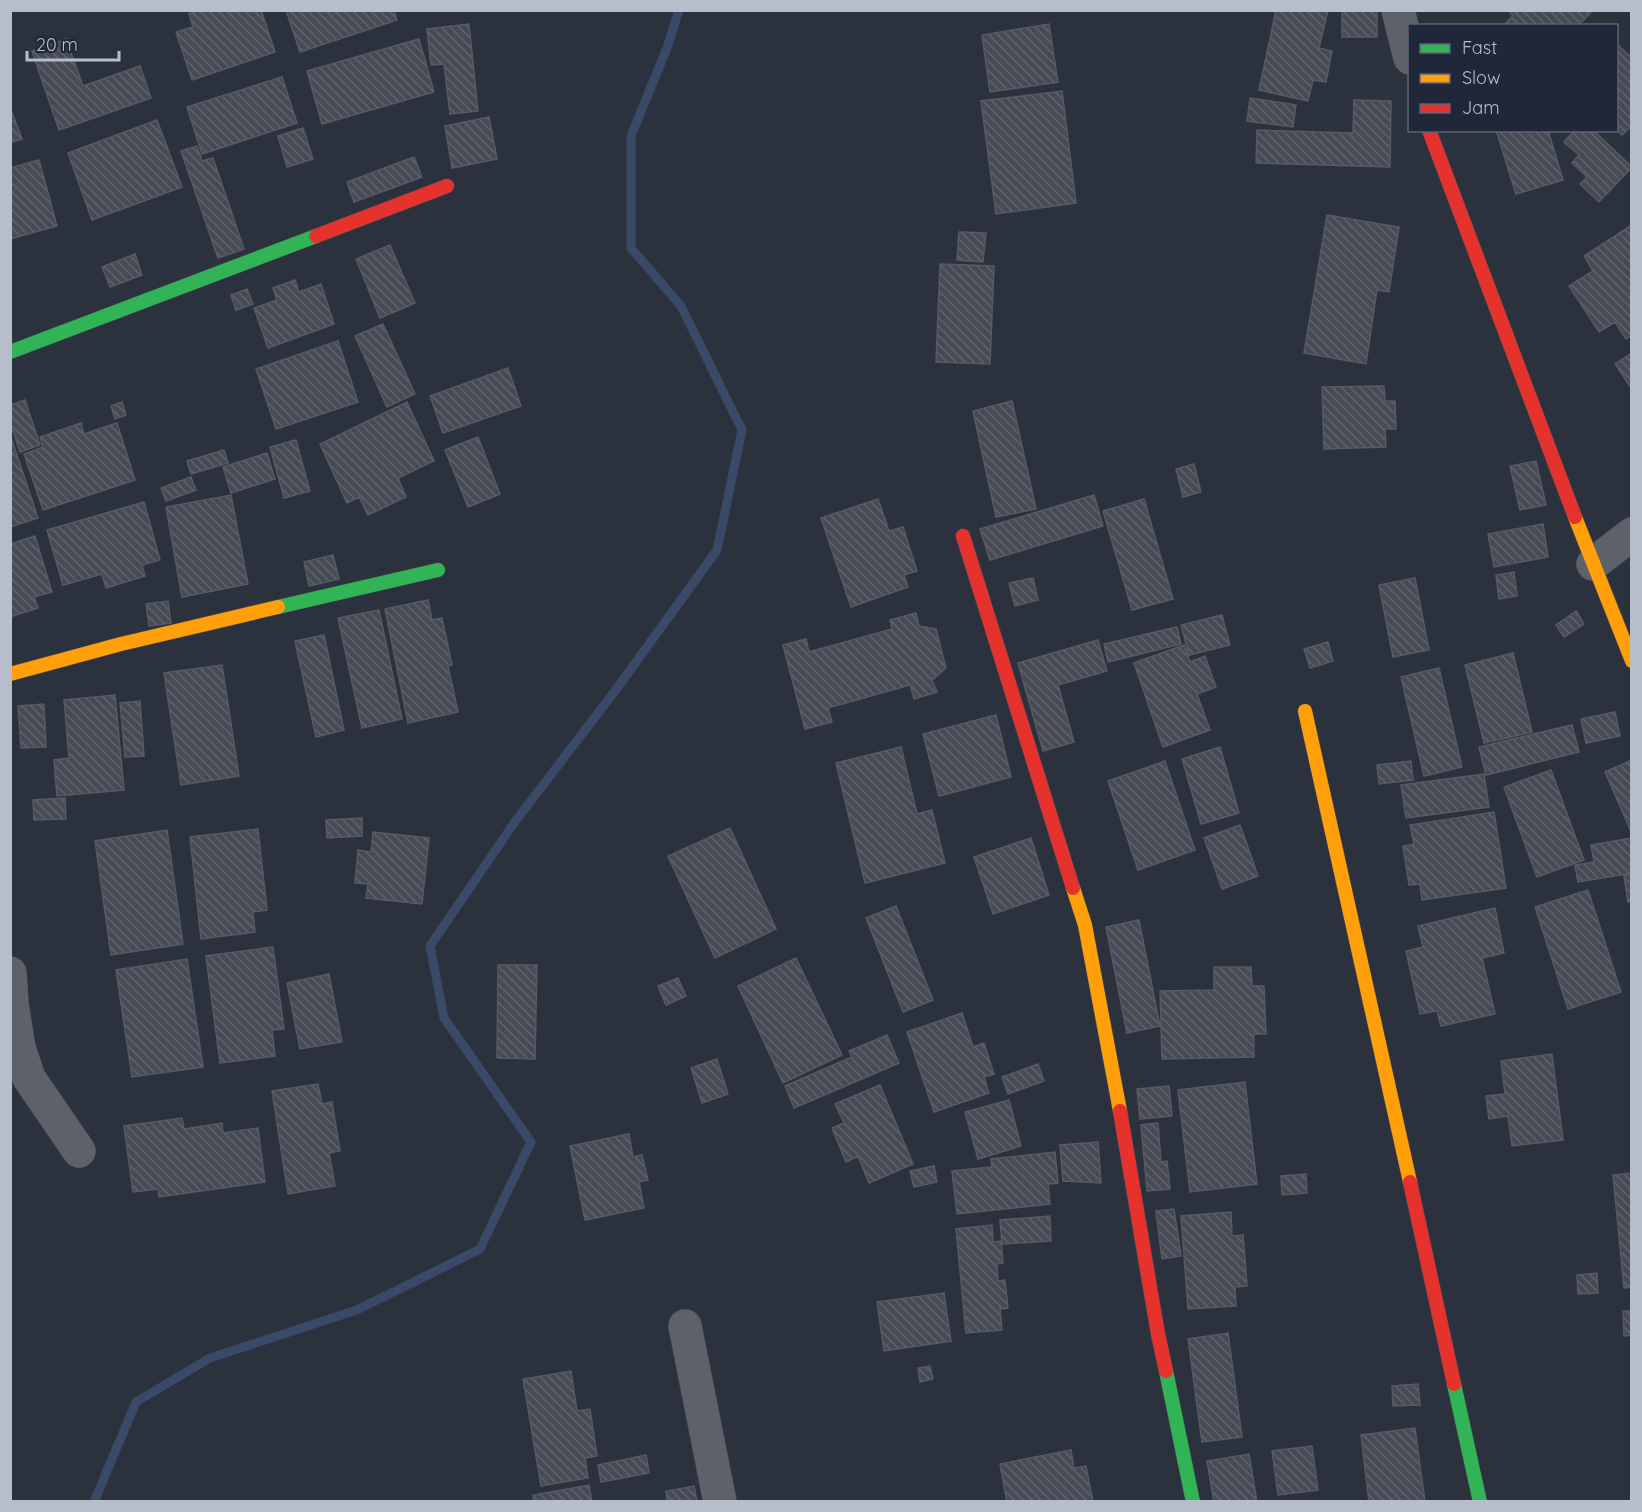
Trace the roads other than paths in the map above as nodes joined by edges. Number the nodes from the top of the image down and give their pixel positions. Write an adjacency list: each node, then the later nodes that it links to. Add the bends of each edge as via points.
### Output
1 (1398, 10): 2 (street)
2 (1408, 50)
3 (1430, 132): 8 (street)
4 (447, 186): 5 (street)
5 (10, 352)
6 (1632, 534): 8 (street)
7 (963, 536): 17 (street, via 1085,925 1158,1334)
8 (1593, 564): 10 (street)
9 (438, 570): 11 (street)
10 (1632, 661)
11 (10, 674)
12 (1305, 711): 18 (street)
13 (10, 973): 14 (street, via 19,1048 29,1078)
14 (79, 1151)
15 (685, 1326): 16 (street)
16 (720, 1502)
17 (1193, 1502)
18 (1480, 1502)

